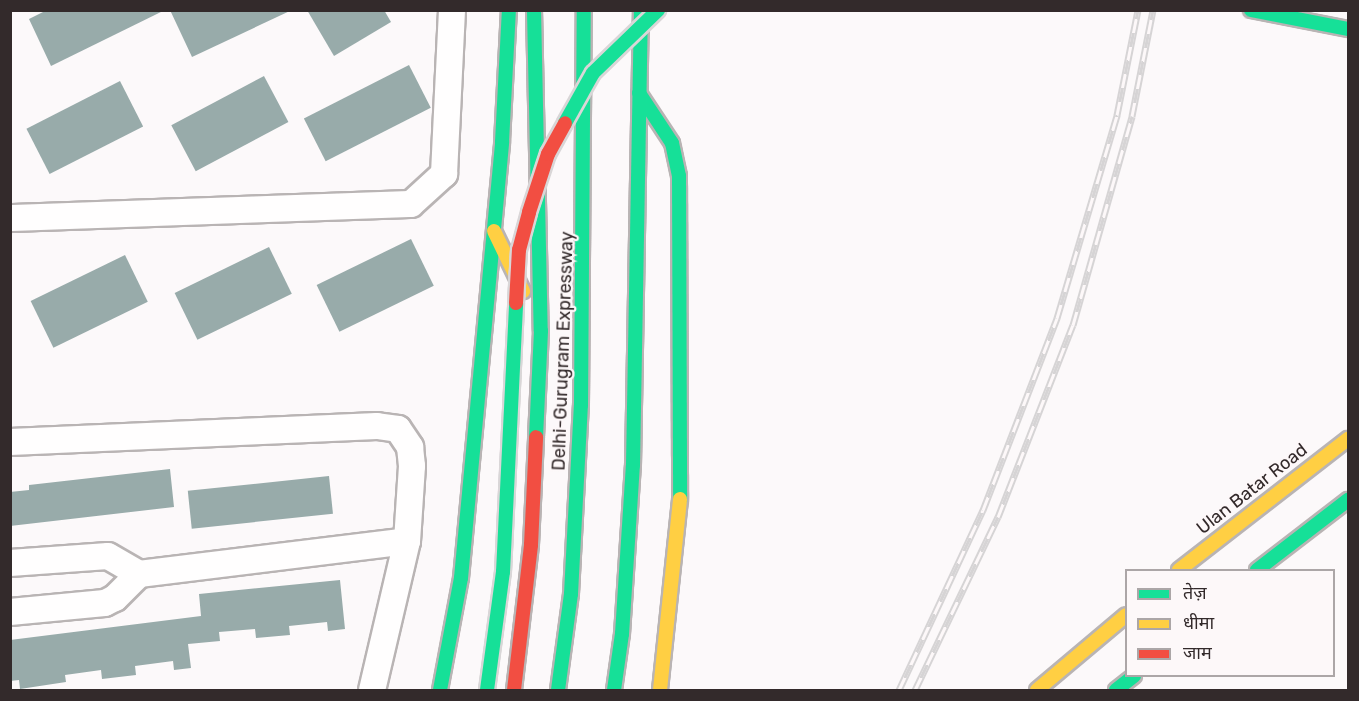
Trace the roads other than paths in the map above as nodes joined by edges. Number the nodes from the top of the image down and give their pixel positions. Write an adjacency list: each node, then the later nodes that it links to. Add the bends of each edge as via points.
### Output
1 (452, 10): 10 (street, via 444,174 411,204)
2 (509, 10): 11 (main road)
3 (534, 10): 12 (main road)
4 (584, 10): 28 (main road, Delhi-Gurugram Expressway, via 585,245 571,594)
5 (641, 10): 9 (main road)
6 (658, 10): 26 (main road, bridge, via 593,73 548,154 529,212 518,260 503,572)
7 (1251, 10): 8 (main road)
8 (1348, 29)
9 (639, 93): 29 (main road, via 632,489); 30 (main road, via 672,143 679,176 680,511)
10 (10, 218)
11 (494, 231): 12 (main road); 25 (main road, via 461,578)
12 (541, 331): 27 (main road, via 531,545)
13 (1348, 439): 18 (main road, Ulan Batar Road)
14 (10, 442): 16 (street, via 389,427 406,436 410,447)
15 (1348, 500): 19 (main road)
16 (407, 541): 20 (street); 24 (street)
17 (10, 563): 20 (street, via 108,556)
18 (1180, 569)
19 (1258, 569)
20 (139, 574): 21 (street, via 105,603)
21 (10, 612)
22 (1125, 616): 31 (main road)
23 (1132, 677): 32 (main road)
24 (372, 690)
25 (440, 690)
26 (487, 690)
27 (514, 690)
28 (558, 690)
29 (614, 690)
30 (660, 690)
31 (1037, 690)
32 (1116, 690)

